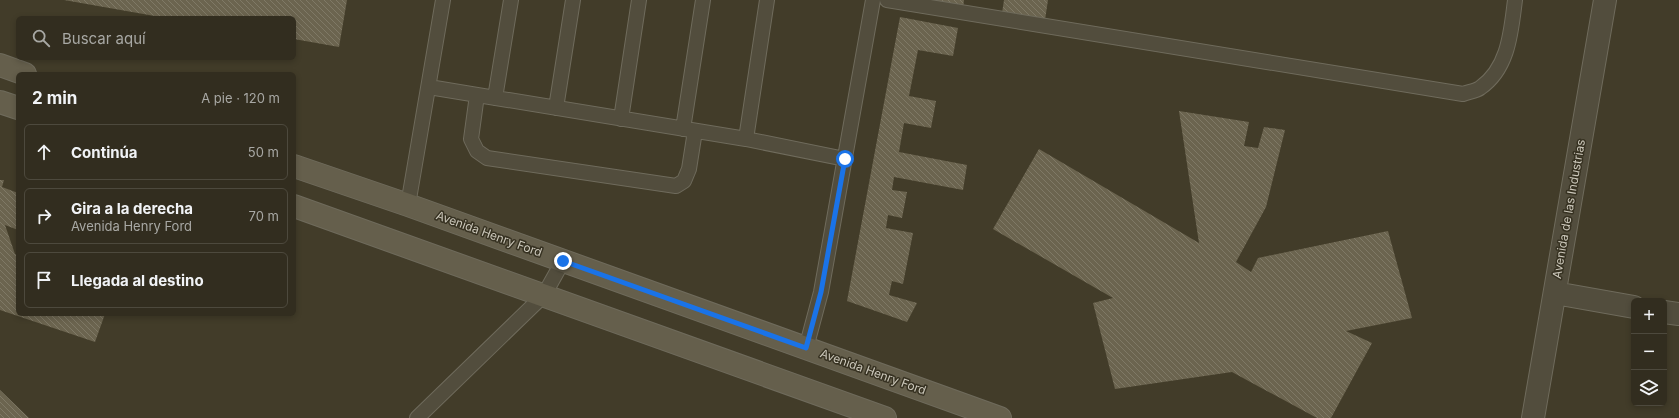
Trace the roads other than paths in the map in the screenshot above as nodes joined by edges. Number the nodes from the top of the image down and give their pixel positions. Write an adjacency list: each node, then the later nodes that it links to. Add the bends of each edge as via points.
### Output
1 (443, 0): 13 (lane)
2 (511, 0): 15 (lane)
3 (573, 0): 18 (lane)
4 (639, 0): 19 (lane)
5 (703, 0): 20 (lane)
6 (767, 0): 21 (lane)
7 (873, 0): 22 (lane)
8 (887, 0): 9 (lane, via 1463,94 1480,89 1489,81 1506,55)
9 (1515, 0)
10 (1605, 0): 27 (street, Avenida de las Industrias)
11 (0, 65): 12 (main road)
12 (19, 72)
13 (429, 87): 14 (lane); 24 (lane)
14 (477, 95): 15 (lane); 20 (lane, via 471,139 477,151 488,158 676,186 684,181 689,169)
15 (495, 98): 18 (lane)
16 (0, 102): 17 (main road)
17 (16, 107)
18 (556, 108): 19 (lane)
19 (621, 119): 20 (lane)
20 (689, 130): 21 (lane)
21 (746, 139): 22 (lane)
22 (845, 159): 32 (lane, via 821,292)
23 (296, 167): 24 (main road, Avenida Henry Ford)
24 (408, 205): 26 (main road, Avenida Henry Ford)
25 (296, 207): 28 (main road)
26 (563, 261): 28 (lane); 32 (main road, Avenida Henry Ford)
27 (1555, 293): 29 (street); 36 (street, Avenida de las Industrias)
28 (544, 295): 33 (lane); 34 (main road)
29 (1631, 306)
30 (1667, 312): 31 (street)
31 (1679, 314)
32 (806, 348): 35 (main road, Avenida Henry Ford)
33 (417, 418)
34 (885, 418)
35 (1000, 418)
36 (1533, 418)

